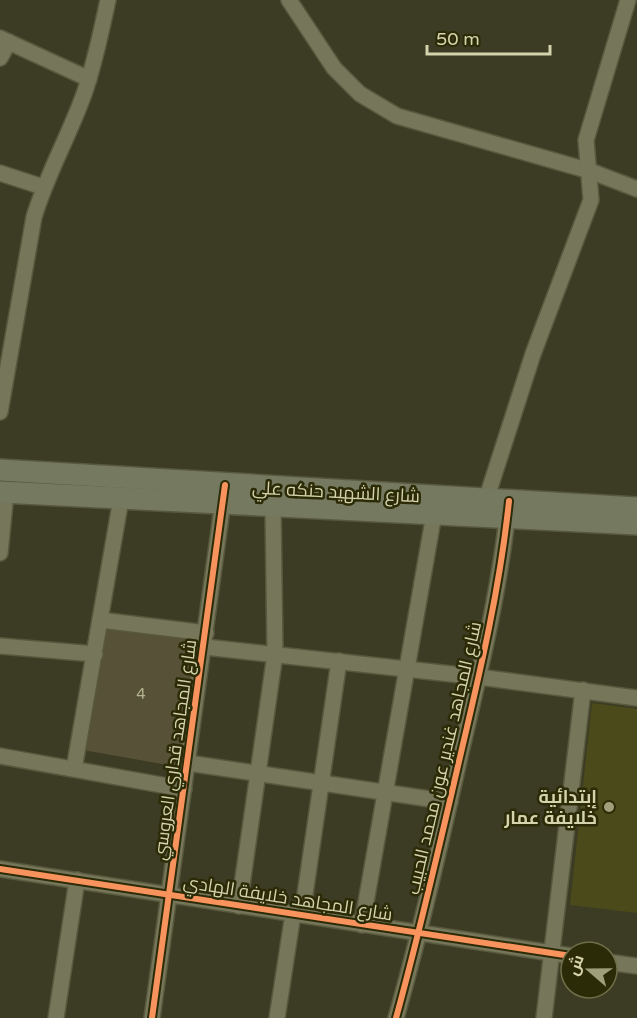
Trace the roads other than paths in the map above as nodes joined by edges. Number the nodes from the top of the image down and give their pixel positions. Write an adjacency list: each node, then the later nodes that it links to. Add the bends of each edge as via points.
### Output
1 (108, 0): 6 (street)
2 (289, 0): 7 (street, via 334,68 360,94 397,116)
3 (628, 0): 7 (street, via 586,140)
4 (4, 40): 5 (street); 6 (street)
5 (0, 58)
6 (89, 79): 9 (street)
7 (590, 171): 10 (street); 16 (street, via 591,200 533,354)
8 (0, 173): 9 (street)
9 (43, 187): 11 (street, via 34,217)
10 (637, 189)
11 (0, 412)
12 (0, 470): 14 (main road, شارع الشهيد حنكه علي)
13 (3, 493): 15 (main road, شارع الشهيد حنكه علي); 22 (street)
14 (224, 494): 15 (main road, شارع الشهيد حنكه علي); 16 (main road, شارع الشهيد حنكه علي); 17 (main road, شارع الشهيد حنكه علي); 24 (street, شارع المجاهد قداري العروسي)
15 (122, 499): 23 (street)
16 (486, 500): 19 (main road, شارع الشهيد حنكه علي)
17 (273, 506): 20 (main road, شارع الشهيد حنكه علي); 27 (street)
18 (637, 508): 19 (main road, شارع الشهيد حنكه علي)
19 (508, 509): 20 (main road, شارع الشهيد حنكه علي); 21 (main road, شارع الشهيد حنكه علي); 30 (street, شارع المجاهد غندير عون محمد الحبيب)
20 (434, 514): 29 (street)
21 (637, 524)
22 (0, 553)
23 (100, 620): 24 (street); 26 (street)
24 (205, 640): 27 (street); 34 (street, شارع المجاهد قداري العروسي)
25 (0, 646): 26 (street)
26 (94, 654): 35 (street)
27 (275, 654): 28 (street); 36 (street)
28 (339, 661): 29 (street); 37 (street)
29 (407, 669): 30 (street); 39 (street)
30 (479, 676): 31 (street); 40 (street, شارع المجاهد غندير عون محمد الحبيب)
31 (583, 690): 32 (street); 48 (street)
32 (637, 698)
33 (0, 756): 35 (street)
34 (188, 763): 36 (street); 38 (street, شارع المجاهد قداري العروسي)
35 (74, 769): 38 (street)
36 (259, 774): 37 (street); 44 (street)
37 (322, 784): 39 (street); 45 (street)
38 (184, 789): 43 (street, شارع المجاهد قداري العروسي)
39 (386, 793): 40 (street); 46 (street)
40 (450, 802): 47 (street, شارع المجاهد غندير عون محمد الحبيب)
41 (0, 869): 42 (street, شارع المجاهد خلايفة الهادي)
42 (77, 880): 43 (street, شارع المجاهد خلايفة الهادي); 52 (street)
43 (170, 895): 44 (street, شارع المجاهد خلايفة الهادي); 53 (street, شارع المجاهد قداري العروسي)
44 (239, 906): 45 (street, شارع المجاهد خلايفة الهادي)
45 (298, 914): 46 (street, شارع المجاهد خلايفة الهادي); 54 (street)
46 (362, 924): 47 (street, شارع المجاهد خلايفة الهادي)
47 (420, 933): 48 (street, شارع المجاهد خلايفة الهادي); 55 (street, شارع المجاهد غندير عون محمد الحبيب)
48 (552, 954): 49 (street, شارع المجاهد خلايفة الهادي); 56 (street)
49 (559, 955)
50 (619, 964): 51 (street)
51 (637, 966)
52 (56, 1018)
53 (152, 1018)
54 (277, 1018)
55 (396, 1018)
56 (544, 1018)

